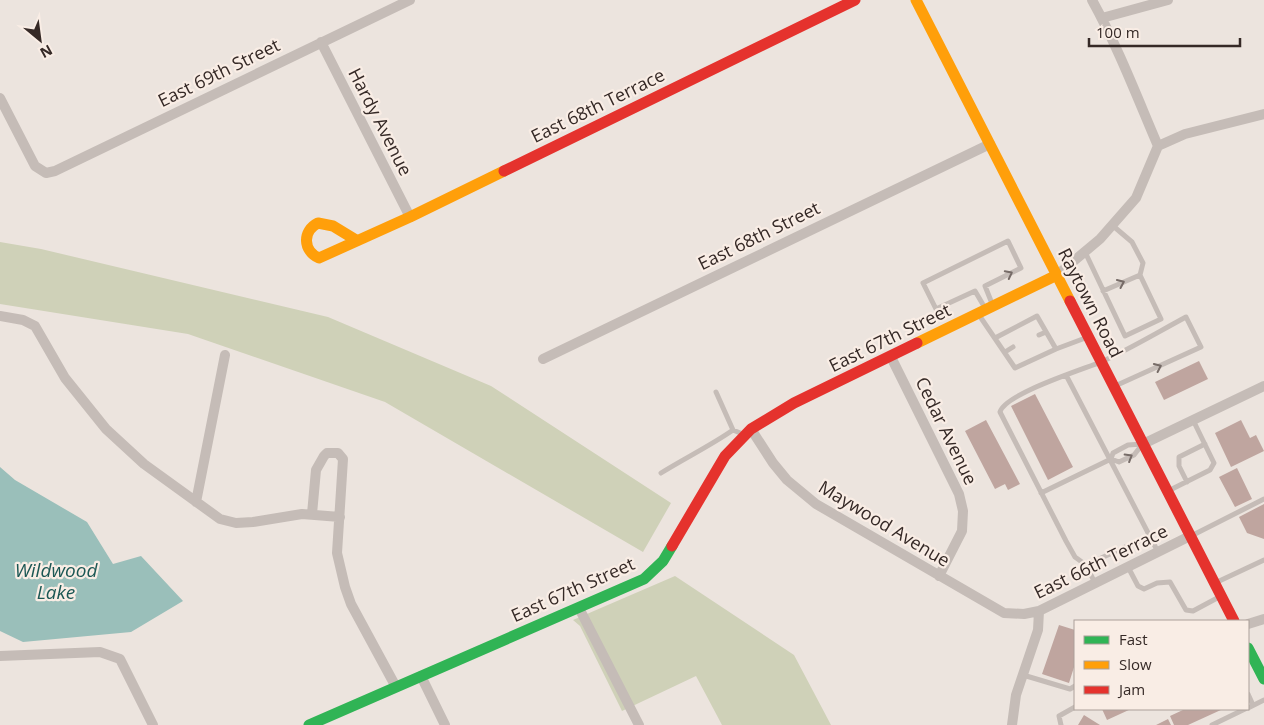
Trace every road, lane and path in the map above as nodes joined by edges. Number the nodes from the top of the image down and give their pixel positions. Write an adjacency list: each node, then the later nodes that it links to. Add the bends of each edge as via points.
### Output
1 (410, 0): 7 (street, East 69th Street)
2 (855, 0): 12 (street, East 68th Terrace)
3 (916, 0): 10 (street, Raytown Road)
4 (1092, 0): 6 (street)
5 (1168, 0): 6 (street)
6 (1102, 18): 11 (street)
7 (321, 42): 8 (street, East 69th Street, via 46,173 35,166); 12 (street, Hardy Avenue)
8 (0, 98)
9 (1264, 114): 11 (street, via 1185,134)
10 (990, 144): 16 (street, Raytown Road); 30 (street, East 68th Street)
11 (1158, 146): 13 (street, via 1136,198)
12 (410, 217): 14 (street, East 68th Terrace)
13 (1112, 225): 15 (street); 17 (lane, via 1132,242 1143,263)
14 (356, 240)
15 (1084, 252): 16 (street); 18 (lane)
16 (1057, 275): 19 (street, East 67th Street); 23 (street, Raytown Road)
17 (1140, 275): 18 (lane, one-way to 17); 18 (lane, via 1161,319 1125,336)
18 (1103, 291)
19 (986, 310): 19 (lane, one-way to 19, via 985,286 1021,268 1008,241 923,283 936,309 975,291); 24 (lane); 29 (street, East 67th Street)
20 (0, 316): 47 (street, via 35,326 65,378 106,429 144,464)
21 (1046, 332): 22 (lane); 24 (lane, via 1037,316); 26 (lane)
22 (1039, 335)
23 (1088, 337): 26 (lane); 31 (street, Raytown Road)
24 (995, 338): 27 (lane)
25 (1014, 347): 27 (lane)
26 (1056, 349): 27 (lane, via 1015,368)
27 (1005, 352)
28 (225, 355): 47 (street)
29 (891, 357): 38 (street, East 67th Street, via 794,403); 56 (street, Cedar Avenue, via 959,494 963,511 962,531)
30 (543, 359)
31 (1101, 361): 32 (lane); 34 (street, Raytown Road); 34 (lane, one-way to 31, via 1201,347 1186,318)
32 (1066, 375): 41 (lane); 45 (lane, via 1007,402 1000,412)
33 (1264, 386): 36 (street)
34 (1114, 387): 39 (street, Raytown Road)
35 (716, 392): 37 (lane)
36 (1193, 420): 39 (street); 40 (lane)
37 (733, 430): 38 (lane); 42 (lane)
38 (748, 432): 56 (street, Maywood Avenue, via 787,480 816,504); 60 (street, East 67th Street, via 724,456 663,561 644,579)
39 (1143, 444): 41 (lane, via 1128,445 1113,453); 41 (lane, one-way to 39, via 1119,462 1134,455); 44 (street, Raytown Road)
40 (1205, 444): 43 (lane, via 1214,463 1210,470); 43 (lane, via 1179,457 1179,466)
41 (1111, 459): 45 (lane); 50 (lane)
42 (661, 473)
43 (1187, 482): 44 (lane)
44 (1168, 491): 51 (street, Raytown Road)
45 (1041, 493): 54 (lane, via 1075,557)
46 (1264, 499): 51 (lane)
47 (196, 502): 48 (street, via 220,519 236,522)
48 (312, 514): 49 (street); 49 (street, via 316,470 327,453 334,452 343,459)
49 (340, 517): 71 (street, via 337,553 345,587)
50 (1149, 536): 52 (lane); 54 (lane)
51 (1190, 536): 52 (street, East 66th Terrace); 58 (street, Raytown Road)
52 (1158, 552): 55 (street, East 66th Terrace)
53 (1264, 560): 58 (lane)
54 (1086, 565): 57 (lane)
55 (1128, 566): 57 (street, East 66th Terrace); 59 (lane, via 1138,586 1144,589 1157,582 1170,582 1186,610 1193,611)
56 (939, 576): 62 (street, Maywood Avenue, via 1004,613)
57 (1095, 583): 61 (street, East 66th Terrace)
58 (1215, 584): 59 (street, Raytown Road)
59 (1221, 595): 64 (street, Raytown Road)
60 (579, 608): 69 (street, East 67th Street); 81 (street)
61 (1039, 611): 62 (street, East 66th Terrace); 68 (street, via 1038,630)
62 (1024, 614)
63 (1264, 619): 65 (street)
64 (1234, 620)
65 (1249, 624)
66 (1249, 650): 70 (street)
67 (0, 656): 78 (street, via 100,652 120,659)
68 (1023, 675): 72 (lane, via 1070,689); 77 (street)
69 (421, 676): 71 (street, East 67th Street); 80 (street)
70 (1264, 679)
71 (396, 687): 79 (street, East 67th Street)
72 (1074, 687)
73 (1264, 700): 74 (lane)
74 (1249, 707)
75 (1074, 708): 82 (lane, via 1059,716)
76 (1243, 710): 83 (lane)
77 (1010, 724)
78 (152, 725)
79 (309, 725)
80 (445, 725)
81 (639, 725)
82 (1062, 725)
83 (1212, 725)

